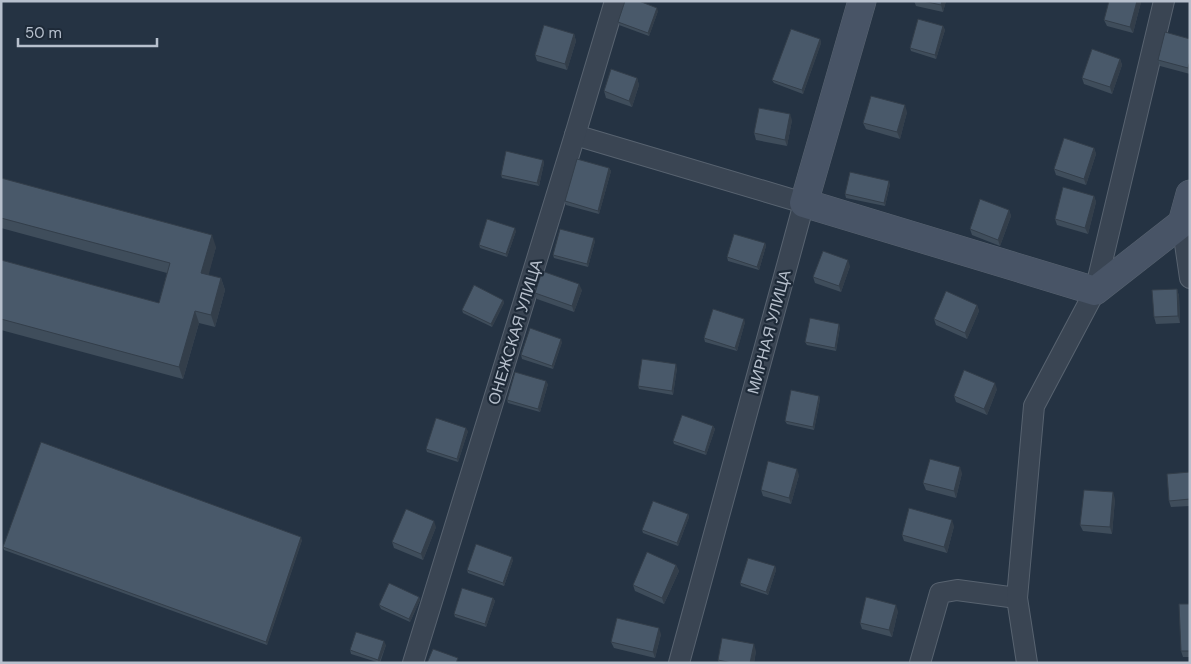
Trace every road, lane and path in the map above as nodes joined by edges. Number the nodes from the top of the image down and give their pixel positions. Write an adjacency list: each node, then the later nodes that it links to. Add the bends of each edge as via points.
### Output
1 (615, 1): 4 (street, ОНЕЖСКАЯ УЛИЦА)
2 (862, 1): 6 (street, МИРНАЯ УЛИЦА)
3 (1164, 1): 9 (street)
4 (576, 135): 6 (street); 11 (street, ОНЕЖСКАЯ УЛИЦА)
5 (1190, 194): 7 (street)
6 (804, 203): 9 (street); 12 (street, МИРНАЯ УЛИЦА)
7 (1182, 223): 8 (street); 9 (street)
8 (1190, 278)
9 (1095, 291): 10 (street, via 1034,406)
10 (1017, 598): 13 (street, via 957,590 940,593); 14 (street)
11 (413, 663)
12 (679, 663)
13 (920, 663)
14 (1027, 663)

